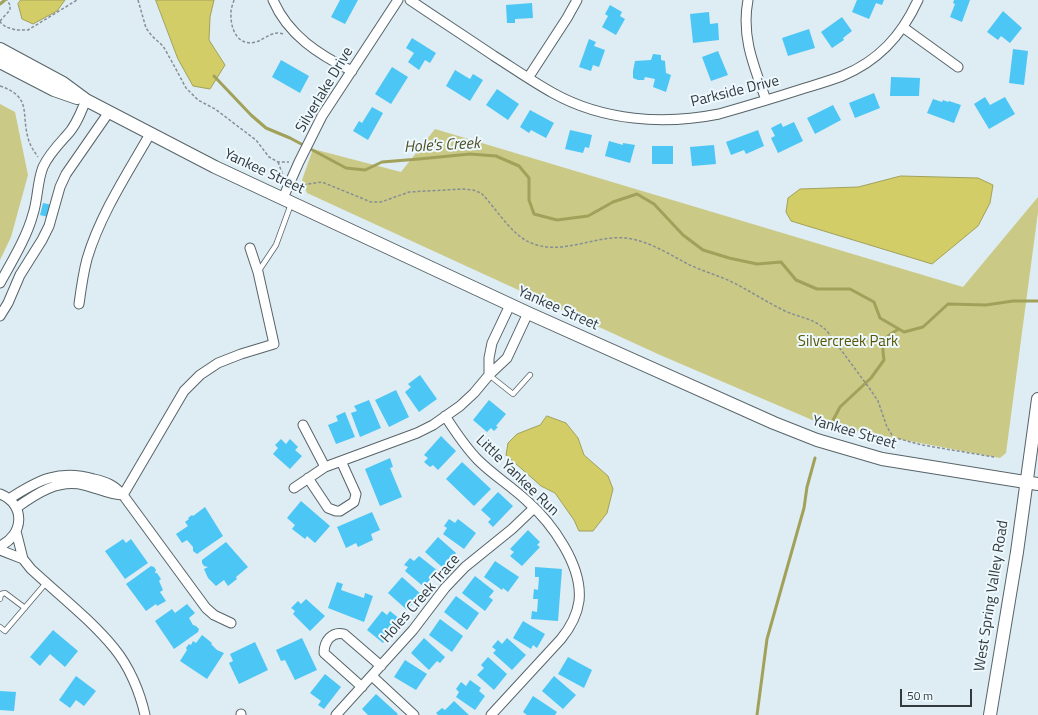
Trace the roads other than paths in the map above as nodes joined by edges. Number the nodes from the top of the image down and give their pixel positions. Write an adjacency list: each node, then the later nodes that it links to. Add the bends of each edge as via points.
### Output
1 (398, 0): 11 (street, Silverlake Drive)
2 (410, 0): 12 (street, Parkside Drive)
3 (577, 0): 12 (street)
4 (748, 0): 14 (street, via 745,26 747,40)
5 (918, 0): 7 (street, Parkside Drive)
6 (275, 1): 11 (street, via 281,16 305,43 322,56)
7 (904, 28): 10 (street); 14 (street, Parkside Drive, via 889,46 863,66 843,76)
8 (0, 49): 13 (street, Yankee Street, via 63,83)
9 (0, 62): 13 (street, Yankee Street, via 54,90)
10 (958, 67)
11 (352, 71): 17 (street, Silverlake Drive, via 297,159)
12 (528, 78): 14 (street, Parkside Drive, via 571,102 610,114 636,118 675,120 703,117)
13 (86, 100): 15 (street, Yankee Street); 20 (street, via 68,134 44,166 29,226)
14 (766, 100)
15 (109, 112): 16 (street, Yankee Street); 24 (street, via 66,174 49,226 20,275)
16 (150, 134): 17 (street, Yankee Street); 21 (street, via 96,234 86,265)
17 (288, 200): 19 (lane, via 276,245); 22 (street, Yankee Street)
18 (250, 248): 19 (street)
19 (258, 272): 36 (street, via 274,344 218,363 200,375 184,391)
20 (0, 283)
21 (79, 304)
22 (510, 305): 23 (street, Yankee Street); 25 (street, via 492,343)
23 (528, 313): 25 (street, via 507,358); 33 (street, Yankee Street, via 817,440 882,459)
24 (0, 316)
25 (488, 375): 26 (lane, via 513,394); 28 (street, via 474,393)
26 (530, 375)
27 (1038, 399): 33 (street, West Spring Valley Road)
28 (445, 416): 30 (street, via 417,433); 39 (street, Little Yankee Run, via 467,449)
29 (303, 425): 31 (street)
30 (341, 461): 31 (street); 32 (street, via 356,494 354,502 340,511 328,508)
31 (325, 467): 32 (street)
32 (308, 478): 34 (street)
33 (1032, 483): 56 (street, West Spring Valley Road, via 1017,552)
34 (294, 488)
35 (0, 494): 37 (street)
36 (123, 495): 37 (street, via 115,486 88,477 68,475 53,476 33,484); 38 (street, via 112,495 83,485 62,484 44,490); 47 (street, via 206,608)
37 (10, 499): 38 (street)
38 (16, 508): 40 (street, via 19,524)
39 (534, 508): 49 (street, Holes Creek Trace, via 445,588); 55 (street, Little Yankee Run, via 564,547 577,580 579,601 574,621 562,640)
40 (16, 531): 41 (street, via 7,543); 43 (street)
41 (0, 546)
42 (0, 550): 43 (street)
43 (23, 559): 44 (street)
44 (46, 583): 46 (lane); 52 (street, via 115,649 136,686)
45 (0, 599): 46 (lane, via 1,594 5,593)
46 (25, 608): 48 (lane, via 5,631)
47 (231, 623)
48 (0, 627)
49 (381, 666): 50 (street, Holes Creek Trace); 51 (street, via 344,634 332,635 324,646 324,653)
50 (372, 676): 51 (street, Holes Creek Trace); 54 (street)
51 (362, 687): 53 (street, Holes Creek Trace)
52 (145, 715)
53 (336, 715)
54 (414, 715)
55 (491, 715)
56 (990, 715)

